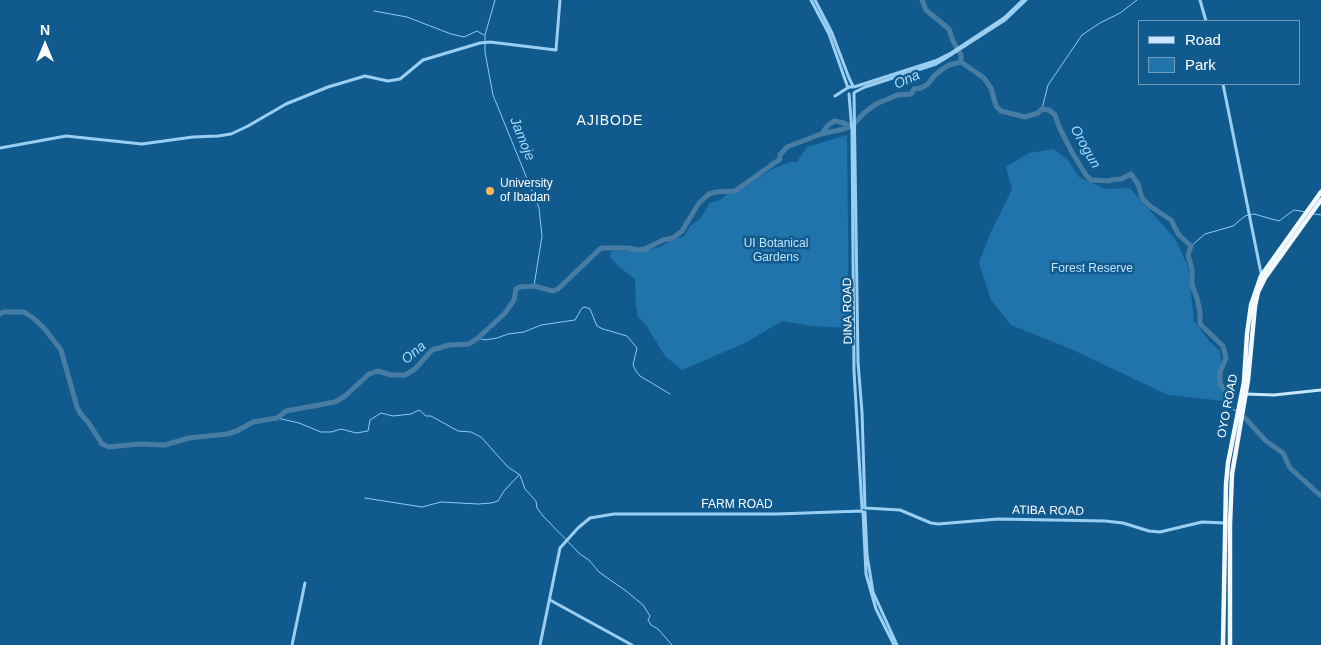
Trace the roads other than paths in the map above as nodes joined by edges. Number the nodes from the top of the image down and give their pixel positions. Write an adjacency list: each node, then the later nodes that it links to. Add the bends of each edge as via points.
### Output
1 (560, 0): 14 (street, via 556,50 482,43 423,60 400,78 388,81 365,76 328,87 286,104 231,134 142,144 66,136)
2 (811, 0): 10 (street, via 829,34)
3 (815, 0): 9 (street)
4 (1024, 0): 7 (street)
5 (1200, 0): 6 (street)
6 (1206, 20)
7 (952, 54): 9 (street); 11 (street, via 936,64)
8 (1223, 85): 18 (street)
9 (854, 87): 10 (street); 11 (street)
10 (847, 88): 12 (street); 12 (street, via 835,96)
11 (854, 93): 12 (street); 13 (street)
12 (849, 94): 13 (street)
13 (852, 115): 22 (street, DINA ROAD, via 854,371)
14 (0, 148)
15 (1321, 192): 17 (highway, OYO ROAD)
16 (1321, 200): 17 (highway, OYO ROAD)
17 (1310, 210): 18 (highway, OYO ROAD)
18 (1263, 276): 20 (highway, OYO ROAD, via 1249,314)
19 (1321, 390): 20 (main road, via 1274,395)
20 (1244, 393): 21 (highway, OYO ROAD)
21 (1229, 474): 23 (highway, OYO ROAD); 31 (highway, OYO ROAD)
22 (864, 510): 23 (street, ATIBA ROAD, via 900,510 931,524 994,519 1105,521 1123,523 1148,532 1202,522); 25 (street, FARM ROAD, via 596,516 586,521 560,548); 29 (street, DINA ROAD, via 873,592)
23 (1225, 523): 30 (highway, OYO ROAD)
24 (304, 583): 26 (street)
25 (550, 600): 27 (street); 28 (street)
26 (292, 645)
27 (540, 645)
28 (632, 645)
29 (895, 645)
30 (1223, 645)
31 (1230, 645)

